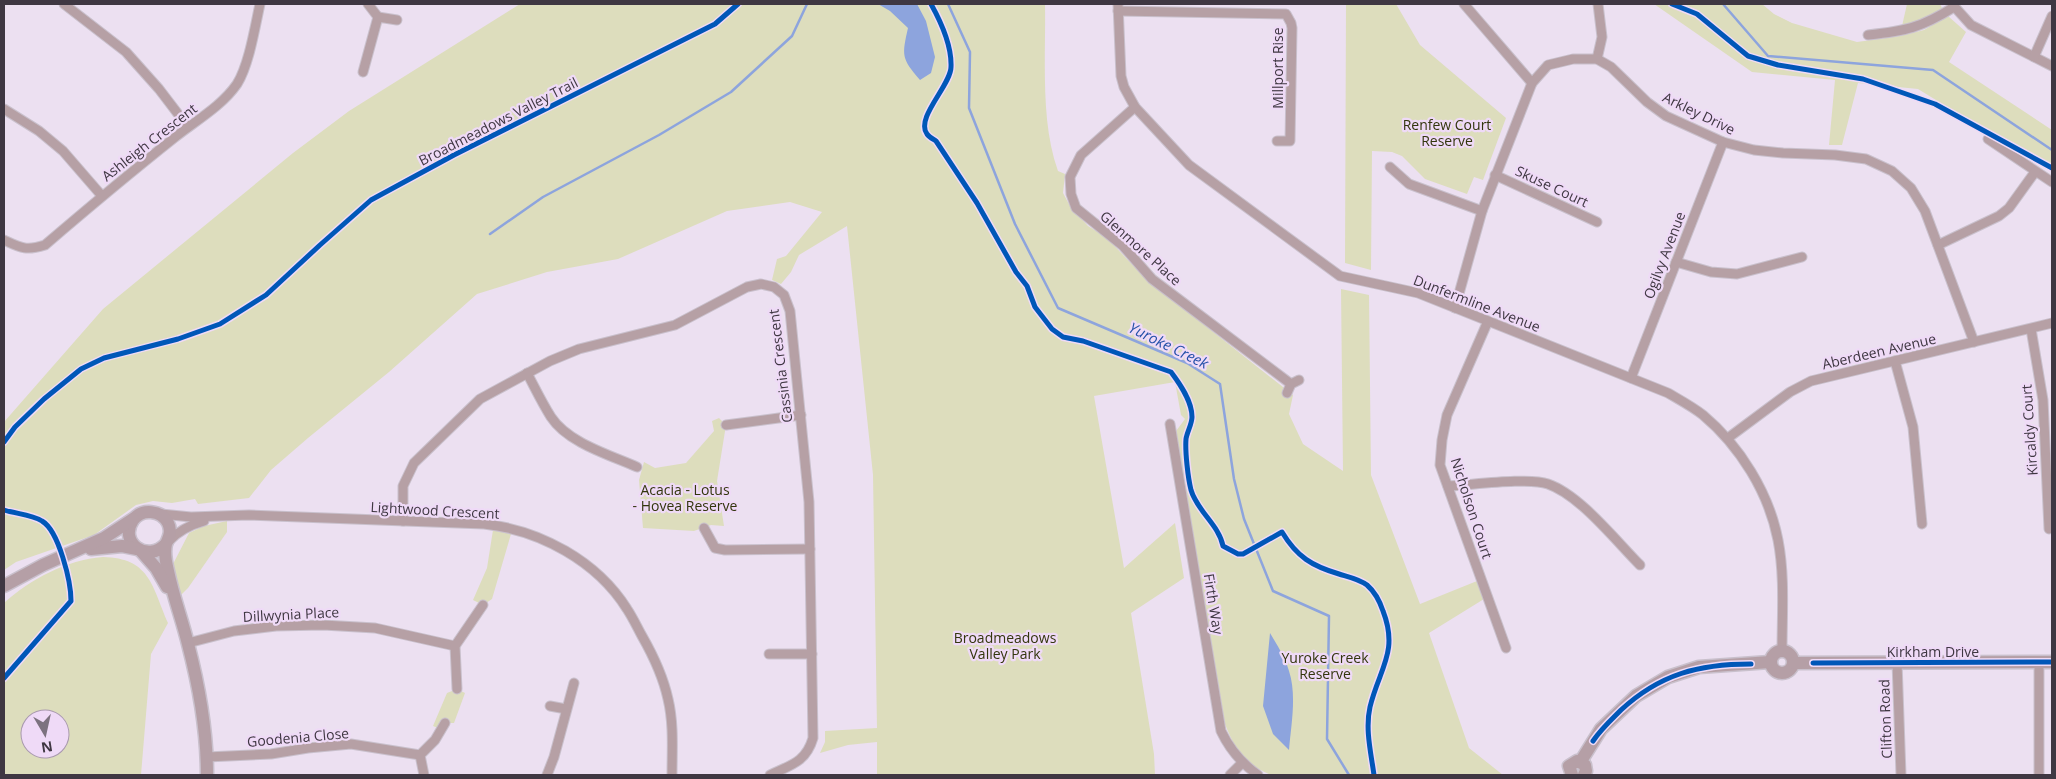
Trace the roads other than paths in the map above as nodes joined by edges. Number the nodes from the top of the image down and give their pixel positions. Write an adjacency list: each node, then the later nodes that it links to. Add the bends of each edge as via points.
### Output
1 (64, 4): 19 (street, via 126,52)
2 (260, 4): 19 (street, Ashleigh Crescent, via 248,56 237,83 216,107)
3 (368, 4): 9 (street)
4 (1464, 4): 16 (street)
5 (1598, 4): 13 (street, via 1602,37)
6 (1953, 6): 11 (street, via 1922,26); 12 (street, via 1971,25)
7 (1118, 7): 17 (street, Dunfermline Avenue, via 1121,76); 21 (street, Millport Rise, via 1286,14 1292,28 1293,143)
8 (2052, 16): 12 (street)
9 (378, 17): 10 (street); 15 (street)
10 (397, 20)
11 (1868, 35)
12 (2034, 57): 14 (street)
13 (1597, 59): 16 (street, via 1573,59 1548,65); 22 (street, Arkley Drive, via 1611,67 1666,116)
14 (2052, 66)
15 (363, 72)
16 (1532, 83): 25 (street)
17 (1135, 107): 34 (street, Dunfermline Avenue, via 1189,165 1340,276 1418,293); 42 (street, Glenmore Place, via 1076,161 1070,177 1076,208 1123,246 1152,279)
18 (4, 109): 27 (street, via 63,151)
19 (188, 127): 27 (street, Ashleigh Crescent)
20 (1988, 139): 24 (street)
21 (1278, 141)
22 (1723, 142): 31 (street, Arkley Drive, via 1783,154 1866,159 1892,171 1911,188 1925,210); 33 (street, Ogilvy Avenue)
23 (1390, 168): 28 (street, via 1409,184)
24 (2035, 172): 26 (street); 31 (street, via 2009,208 1999,216)
25 (1495, 175): 28 (street); 29 (street, Skuse Court)
26 (2052, 182)
27 (102, 196): 30 (street, Ashleigh Crescent, via 45,245 21,248)
28 (1482, 211): 34 (street)
29 (1597, 222)
30 (4, 240)
31 (1938, 245): 38 (street, Arkley Drive)
32 (1802, 257): 33 (street, via 1737,274 1711,272)
33 (1676, 262): 41 (street, Ogilvy Avenue)
34 (1455, 308): 35 (street, Dunfermline Avenue)
35 (1488, 321): 41 (street, Dunfermline Avenue); 48 (street, Nicholson Court, via 1447,415 1440,465)
36 (2052, 324): 37 (street, Aberdeen Avenue)
37 (2031, 328): 38 (street, Aberdeen Avenue); 55 (street, Kircaldy Court, via 2043,400)
38 (1974, 342): 39 (street, Aberdeen Avenue)
39 (1896, 361): 46 (street, Aberdeen Avenue, via 1811,381 1790,392); 53 (street, via 1913,428)
40 (527, 373): 43 (street, Cassinia Crescent, via 578,348 675,325 747,287 761,284 774,287 784,295 790,311); 47 (street, via 562,430 574,439); 52 (street, Cassinia Crescent, via 480,399 414,464 403,486)
41 (1631, 378): 46 (street, Dunfermline Avenue, via 1675,397 1702,414)
42 (1293, 386)
43 (800, 415): 45 (street); 57 (street, Cassinia Crescent, via 809,502)
44 (1170, 424): 81 (street, Firth Way, via 1221,731)
45 (726, 425)
46 (1728, 438): 67 (street, Dunfermline Avenue, via 1756,480 1770,511 1778,541)
47 (638, 467)
48 (1448, 486): 60 (street, via 1547,483 1575,498); 66 (street, Nicholson Court)
49 (158, 513): 50 (street, Lightwood Crescent); 51 (street, via 145,512); 56 (street, via 168,522 170,536)
50 (217, 517): 52 (street, Lightwood Crescent, via 249,515); 56 (street, Lightwood Crescent, via 191,524)
51 (134, 520): 58 (street, via 129,535); 59 (street)
52 (403, 521): 87 (street, Lightwood Crescent, via 484,524 518,530 568,553 608,585 627,608 660,667 671,717)
53 (1922, 524)
54 (704, 528): 57 (street, via 715,548 724,550)
55 (2049, 529)
56 (167, 543): 58 (street, via 155,552); 62 (street)
57 (810, 549): 69 (street, Cassinia Crescent)
58 (139, 550): 59 (street, via 122,546); 62 (street, via 156,568)
59 (79, 551): 61 (street, via 43,565)
60 (1640, 565)
61 (4, 586)
62 (173, 598): 64 (street)
63 (482, 605): 65 (street)
64 (188, 643): 65 (street, Dillwynia Place, via 234,631 323,624 375,628); 80 (street)
65 (455, 646): 75 (street)
66 (1506, 648)
67 (1782, 651): 70 (street, via 1774,654); 71 (street, via 1789,653)
68 (769, 654): 69 (street)
69 (812, 654): 83 (street, Cassinia Crescent, via 813,738 802,760)
70 (1770, 662): 71 (street, via 1776,672 1782,674 1791,669); 82 (street, via 1699,667 1668,677 1636,696 1601,729)
71 (1794, 662): 72 (street, Kirkham Drive)
72 (1897, 662): 73 (street, Kirkham Drive); 92 (street, Clifton Road)
73 (2046, 662): 93 (street)
74 (574, 683): 77 (street)
75 (457, 689)
76 (550, 706): 77 (street)
77 (566, 709): 86 (street)
78 (445, 723): 79 (street, via 435,740)
79 (420, 755): 80 (street, Goodenia Close, via 351,744 271,754); 85 (street)
80 (207, 756): 84 (street)
81 (1242, 763): 89 (street); 90 (street, Firth Way)
82 (1586, 771): 91 (street, via 1574,761 1569,771)
83 (783, 772): 88 (street, Cassinia Crescent)
84 (207, 775)
85 (424, 775)
86 (547, 775)
87 (672, 775)
88 (770, 775)
89 (1230, 775)
90 (1258, 775)
91 (1572, 775)
92 (1901, 775)
93 (2039, 775)

